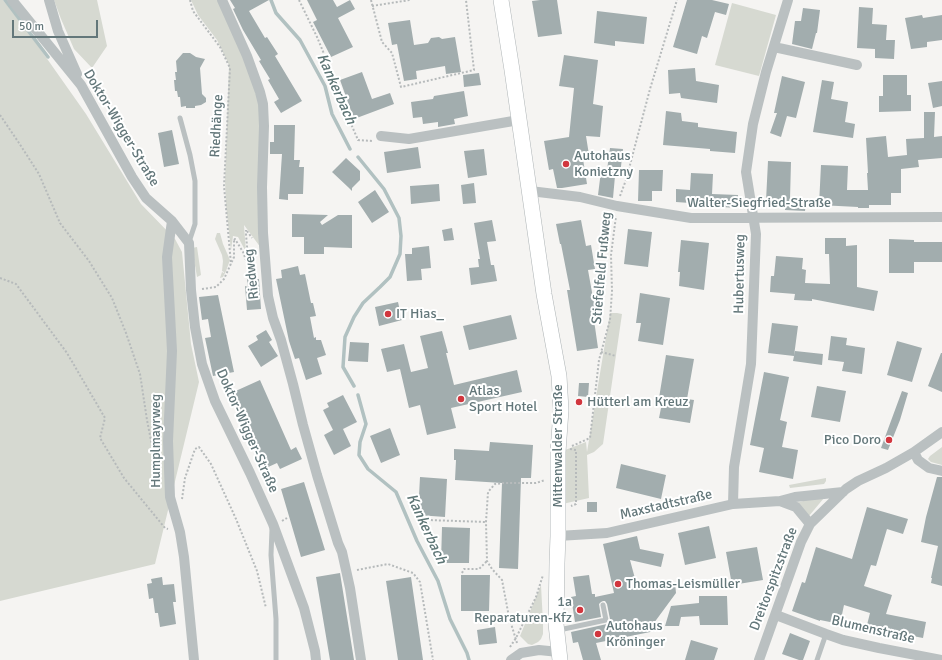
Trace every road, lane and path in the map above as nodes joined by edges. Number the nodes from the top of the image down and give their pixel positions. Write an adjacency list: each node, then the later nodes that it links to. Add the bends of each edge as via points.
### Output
1 (12, 0): 15 (street, Doktor-Wigger-Straße)
2 (49, 0): 15 (street, via 58,30)
3 (190, 0): 27 (path, Riedhänge, via 193,11 220,47 230,68 224,186)
4 (222, 0): 50 (street, Riedweg, via 247,56 263,104 263,233 268,296)
5 (298, 0): 19 (path, via 317,37 358,140)
6 (371, 0): 12 (path)
7 (410, 0): 12 (path)
8 (466, 0): 12 (path, via 474,70 401,87 392,53 382,42)
9 (501, 0): 18 (main road, Mittenwalder Straße)
10 (676, 0): 21 (path, Stiefelfeld Fußweg)
11 (788, 0): 13 (street, Hubertusweg)
12 (372, 6)
13 (774, 47): 14 (street); 23 (street, Hubertusweg, via 753,124 746,172)
14 (857, 65)
15 (81, 85): 24 (street, Doktor-Wigger-Straße, via 146,198)
16 (0, 115): 36 (path, via 39,174 60,223 89,261 112,298 140,374)
17 (180, 118): 26 (lane, via 195,181 195,224)
18 (519, 120): 19 (street, via 409,139); 20 (main road, Mittenwalder Straße)
19 (378, 138)
20 (530, 191): 21 (street, Walter-Siegfried-Straße); 35 (main road, Mittenwalder Straße, via 544,294 559,376 561,410)
21 (617, 206): 23 (street, Walter-Siegfried-Straße, via 691,218); 30 (path, Stiefelfeld Fußweg, via 611,255 610,320)
22 (942, 217): 23 (street, Walter-Siegfried-Straße)
23 (754, 219): 40 (street, Hubertusweg, via 756,234 752,364 734,467)
24 (172, 221): 26 (street, Doktor-Wigger-Straße); 45 (street, Humplmayrweg, via 167,257 172,351 168,449 170,497)
25 (246, 230): 27 (path, via 247,263 235,239)
26 (189, 243): 29 (street, Doktor-Wigger-Straße)
27 (231, 264): 29 (path, via 224,279 216,287)
28 (0, 278): 45 (path, via 16,284 67,352 105,418 100,438 124,478 165,528)
29 (191, 290): 43 (street, Doktor-Wigger-Straße, via 202,364 215,401)
30 (601, 352): 31 (path); 41 (path, Stiefelfeld Fußweg, via 590,438 566,449 576,450 576,504)
31 (616, 356)
32 (942, 432): 33 (street, Dreitorspitzstraße)
33 (914, 452): 34 (street, via 918,460 929,468); 37 (street, Dreitorspitzstraße)
34 (942, 471)
35 (558, 475): 42 (path, via 536,483 495,484 488,492); 46 (main road, Mittenwalder Straße)
36 (158, 476)
37 (843, 492): 38 (street, Maxstadtstraße); 44 (street, Dreitorspitzstraße)
38 (780, 501): 40 (street, Maxstadtstraße); 44 (street, Maxstadtstraße, via 796,507)
39 (182, 503): 55 (path, via 185,478 194,449 199,448 211,464 236,519 257,571)
40 (733, 504): 46 (street, Maxstadtstraße, via 607,533)
41 (570, 506)
42 (486, 522): 47 (path, via 428,520 429,542); 48 (path)
43 (272, 524): 66 (lane); 67 (street, Doktor-Wigger-Straße, via 304,608)
44 (810, 524): 56 (street, Dreitorspitzstraße, via 801,542)
45 (180, 533): 65 (street, Humplmayrweg)
46 (558, 536): 59 (main road, Mittenwalder Straße)
47 (434, 547)
48 (487, 561): 51 (path, via 479,569 464,569); 57 (path, via 502,580)
49 (543, 569): 52 (path)
50 (346, 571): 68 (street, Riedweg); 69 (path, via 388,564 413,573 420,582)
51 (462, 573)
52 (542, 577): 53 (path); 61 (path, via 536,597)
53 (543, 584)
54 (603, 605): 59 (lane, via 606,620)
55 (266, 610)
56 (776, 615): 60 (street, Blumenstraße); 71 (street, Dreitorspitzstraße)
57 (509, 617): 58 (path); 61 (path)
58 (493, 618)
59 (557, 631): 64 (main road, Mittenwalder Straße)
60 (826, 634): 72 (lane); 73 (street, Blumenstraße, via 843,640)
61 (516, 638): 62 (path); 63 (path)
62 (520, 642)
63 (521, 653): 64 (street, Mittenwalder Straße, via 539,650); 70 (street, Mittenwalder Straße)
64 (559, 656)
65 (194, 660)
66 (276, 660)
67 (316, 660)
68 (361, 660)
69 (433, 660)
70 (511, 660)
71 (759, 660)
72 (817, 660)
73 (942, 660)

